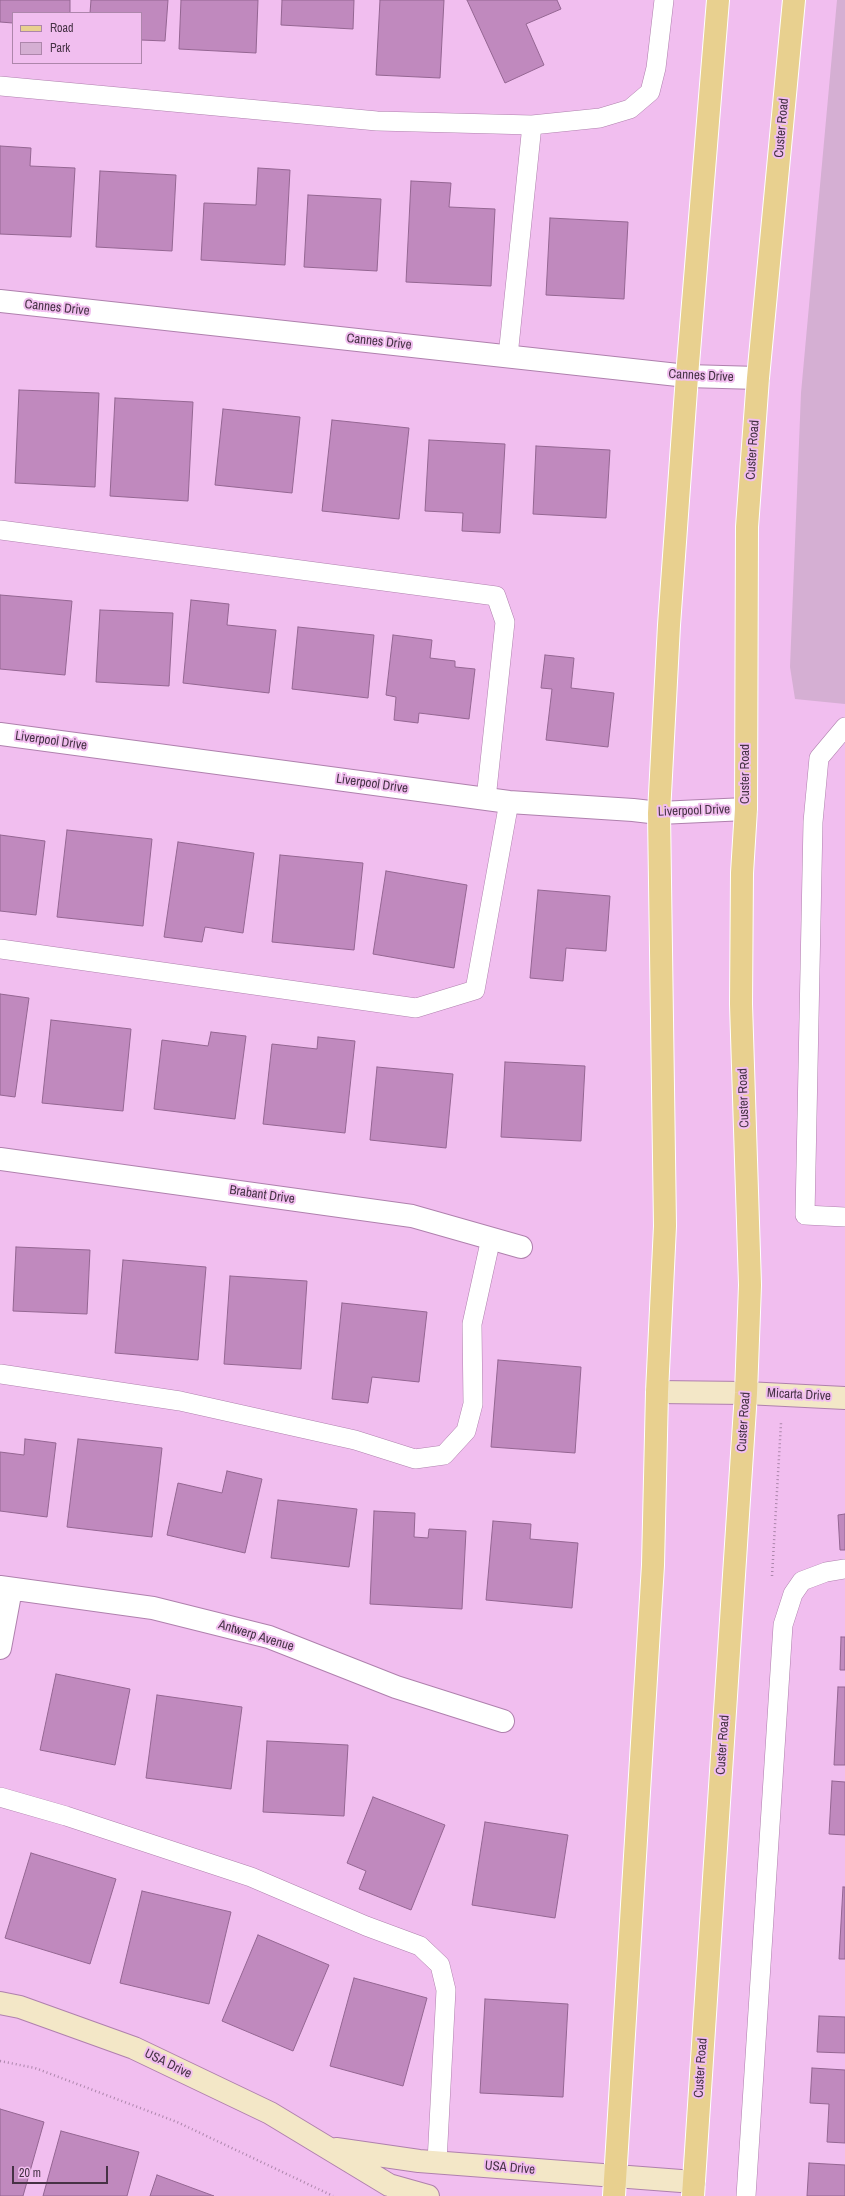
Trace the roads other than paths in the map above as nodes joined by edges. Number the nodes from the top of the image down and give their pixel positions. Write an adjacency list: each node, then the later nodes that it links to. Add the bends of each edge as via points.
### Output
1 (664, 0): 5 (lane, via 656,68 650,92 630,109 600,118)
2 (718, 0): 8 (main road)
3 (794, 0): 9 (main road, Custer Road)
4 (0, 86): 5 (lane, via 377,121)
5 (532, 125): 7 (lane)
6 (0, 301): 7 (street, Cannes Drive)
7 (508, 356): 8 (street, Cannes Drive)
8 (687, 376): 9 (street, Cannes Drive); 16 (main road)
9 (758, 378): 15 (main road, Custer Road, via 748,527)
10 (0, 530): 13 (lane, via 496,596 504,622)
11 (845, 728): 19 (lane, via 819,758 813,822 805,1216)
12 (0, 734): 13 (street, Liverpool Drive)
13 (486, 799): 14 (street, Liverpool Drive)
14 (509, 802): 16 (street, Liverpool Drive); 17 (lane, via 475,990 416,1008)
15 (746, 809): 16 (street, Liverpool Drive); 24 (main road, Custer Road, via 742,873 741,1004 750,1285)
16 (659, 813): 23 (main road, via 665,1226)
17 (0, 949)
18 (0, 1159): 20 (street, Brabant Drive, via 412,1216)
19 (845, 1217)
20 (491, 1238): 21 (street, Brabant Drive); 22 (lane, via 472,1324 473,1404 466,1431 444,1455 415,1459 355,1440 180,1401)
21 (521, 1247)
22 (0, 1374)
23 (657, 1392): 24 (street, Micarta Drive); 34 (main road, via 653,1565)
24 (746, 1393): 25 (street, Micarta Drive); 35 (main road, Custer Road)
25 (845, 1398)
26 (845, 1569): 37 (lane, via 826,1572 802,1581 793,1594 783,1625)
27 (6, 1588): 28 (street); 29 (street, Antwerp Avenue, via 153,1608 269,1637 396,1687)
28 (0, 1648)
29 (503, 1721)
30 (0, 1797): 33 (lane, via 251,1877 420,1946 440,1965 446,1990)
31 (0, 2003): 32 (street, USA Drive, via 20,2007 134,2048 270,2113)
32 (327, 2148): 33 (street, USA Drive); 36 (street, USA Drive, via 388,2184)
33 (437, 2162): 34 (street, USA Drive)
34 (615, 2186): 35 (street, USA Drive)
35 (693, 2189)
36 (428, 2196)
37 (746, 2196)

